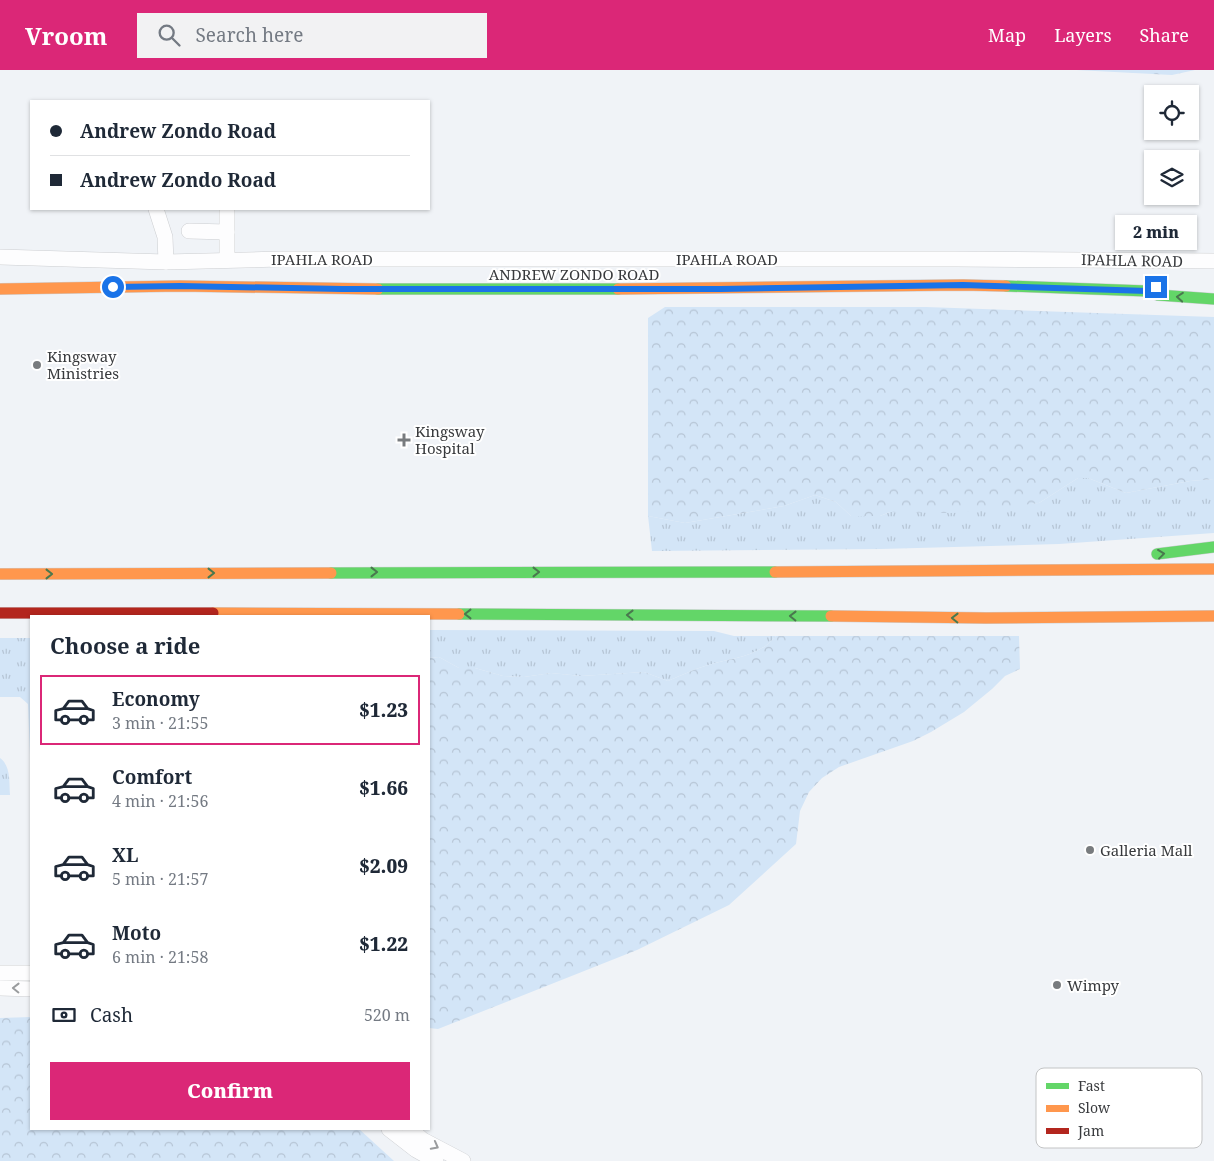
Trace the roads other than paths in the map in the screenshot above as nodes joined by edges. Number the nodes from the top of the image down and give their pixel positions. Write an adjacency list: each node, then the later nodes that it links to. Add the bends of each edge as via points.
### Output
1 (156, 210): 8 (street, via 165,237)
2 (227, 210): 4 (street)
3 (189, 231): 4 (street)
4 (227, 232): 6 (street)
5 (0, 257): 8 (street, IPAHLA ROAD)
6 (227, 260): 7 (street, IPAHLA ROAD); 8 (street, IPAHLA ROAD)
7 (1214, 261)
8 (166, 262)
9 (1183, 285): 11 (main road, ANDREW ZONDO ROAD)
10 (0, 289): 11 (main road, ANDREW ZONDO ROAD, via 180,286 720,289 963,285)
11 (1147, 291): 12 (main road, ANDREW ZONDO ROAD, one-way to 11, via 1158,295)
12 (1214, 299)
13 (1214, 547): 14 (main road, one-way to 13)
14 (1145, 556)
15 (1125, 558): 17 (main road)
16 (1214, 569): 17 (main road)
17 (1026, 570): 18 (main road, one-way to 17)
18 (0, 574)
19 (0, 613): 21 (main road, one-way to 19)
20 (1214, 616): 21 (main road)
21 (986, 618): 22 (main road)
22 (1194, 628)
23 (0, 973): 24 (street)
24 (30, 973)
25 (0, 988): 26 (street, one-way to 25)
26 (30, 989)
27 (390, 1130): 29 (street)
28 (411, 1130): 30 (street, one-way to 30, via 423,1140)
29 (436, 1161)
30 (463, 1161)

